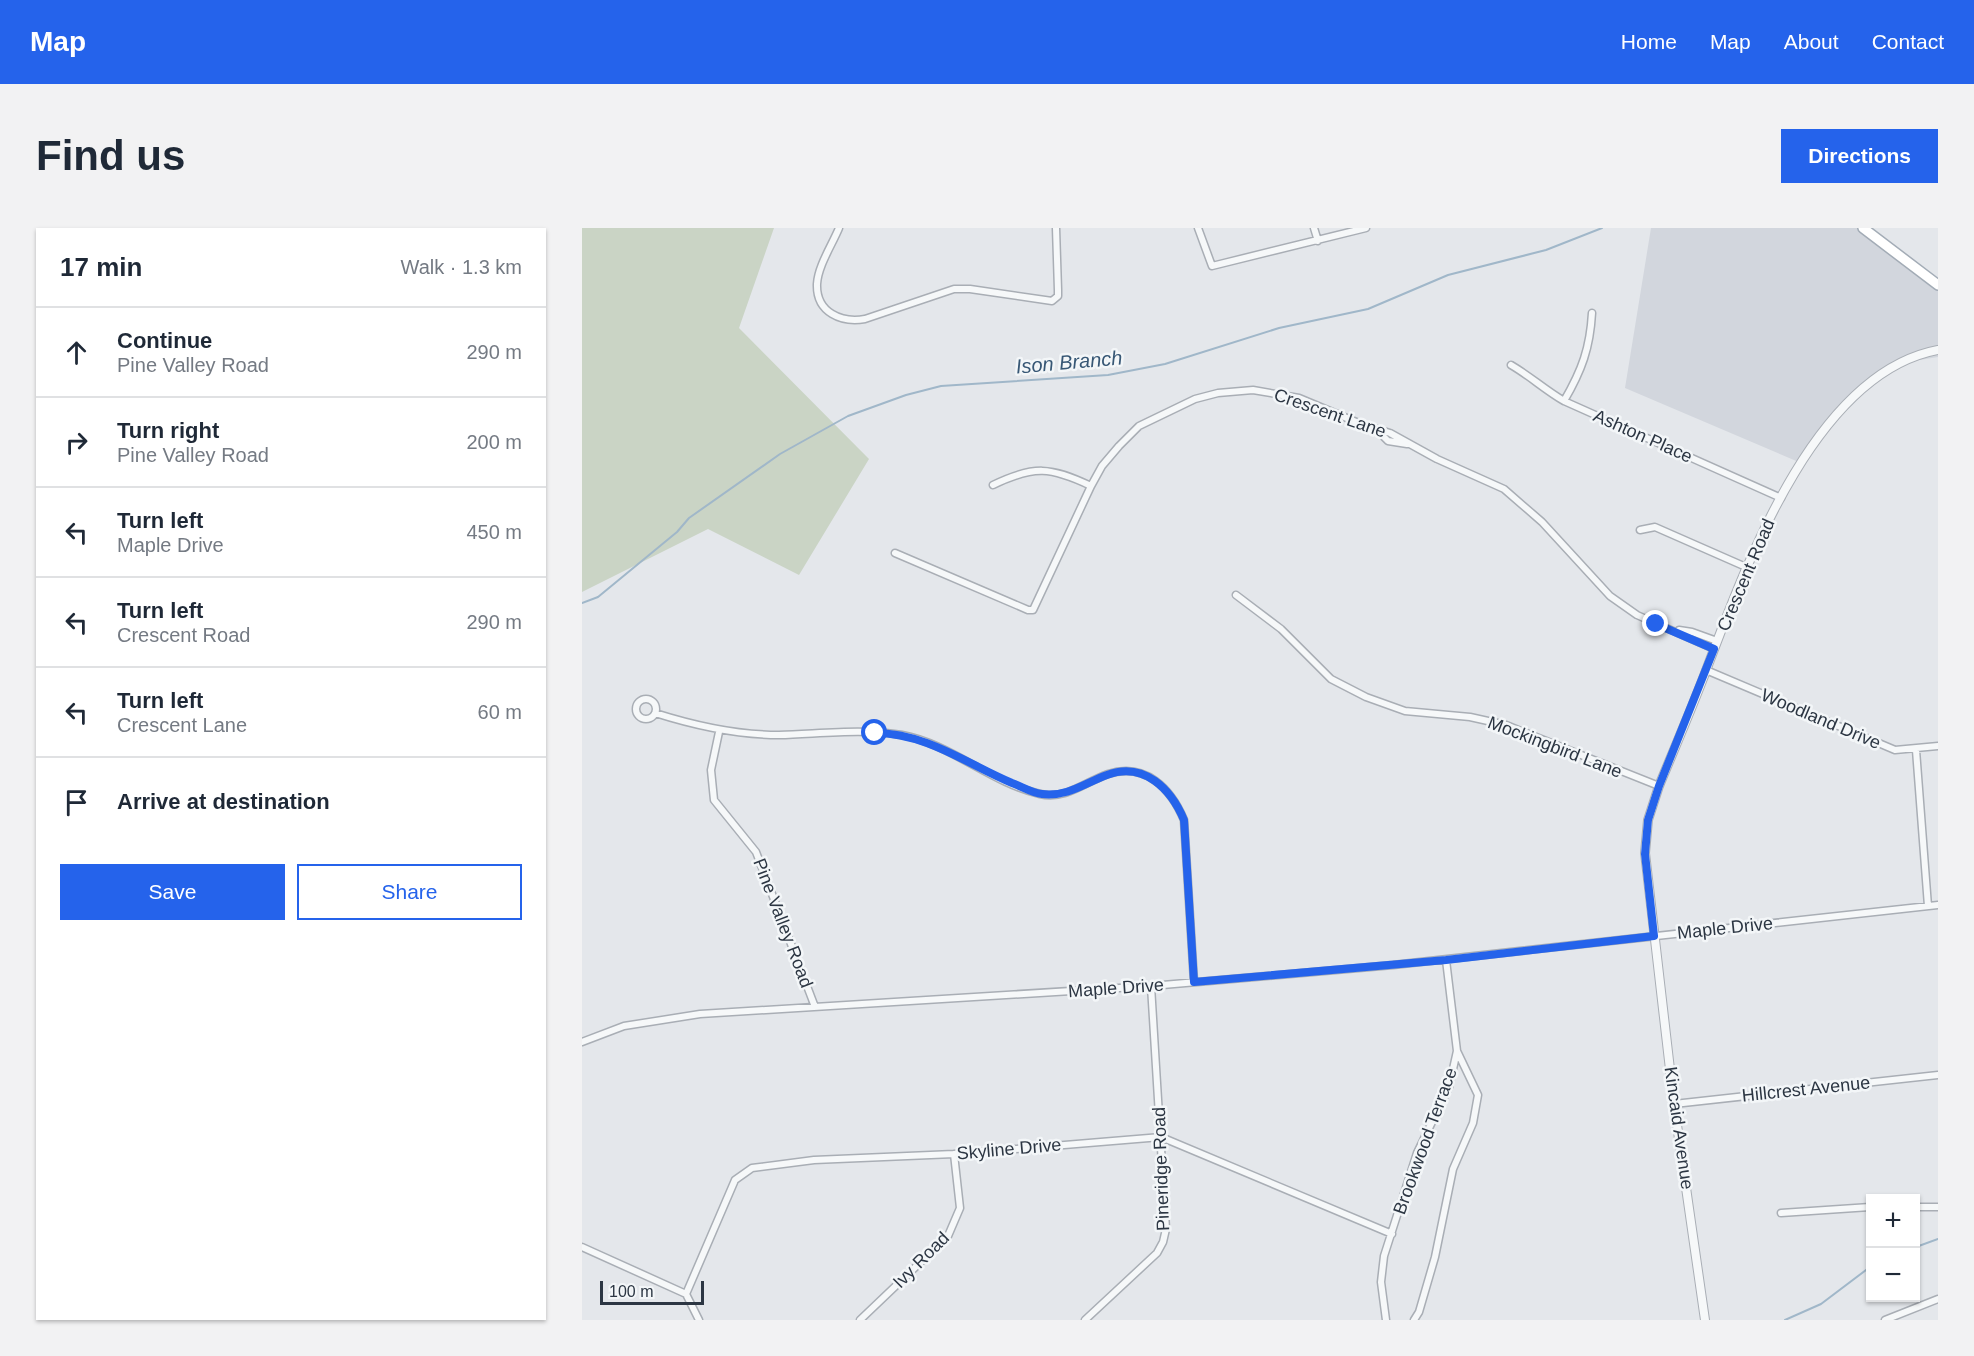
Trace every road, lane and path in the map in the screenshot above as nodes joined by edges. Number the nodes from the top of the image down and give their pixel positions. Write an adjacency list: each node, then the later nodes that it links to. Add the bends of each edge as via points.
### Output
1 (839, 228): 2 (street, via 818,278 818,291 830,313 852,321 954,289 1052,301 1058,296)
2 (1056, 228)
3 (1198, 228): 7 (street, via 1212,266)
4 (1314, 228): 7 (street)
5 (1366, 228): 7 (street)
6 (1863, 228): 8 (main road)
7 (1317, 241)
8 (1938, 285)
9 (1592, 313): 12 (street, via 1590,342)
10 (1938, 350): 15 (street, Crescent Road, via 1900,362 1850,399)
11 (1511, 365): 12 (street, Ashton Place)
12 (1564, 401): 15 (street, Ashton Place)
13 (993, 485): 14 (street, via 1016,474 1049,470)
14 (1091, 486): 17 (street, Crescent Lane, via 1034,610); 20 (street, Crescent Lane, via 1102,466 1139,426 1195,399 1218,393 1276,392 1390,433 1504,489 1542,522 1610,596 1637,615 1673,630 1692,632)
15 (1781, 498): 18 (street, Crescent Road)
16 (1640, 530): 18 (street, via 1655,527)
17 (895, 553)
18 (1746, 567): 20 (street, Crescent Road)
19 (1236, 595): 26 (street, Mockingbird Lane, via 1281,629 1331,679 1366,697 1406,711 1506,725)
20 (1716, 645): 21 (street, Crescent Road)
21 (1706, 670): 25 (street, Woodland Drive, via 1895,750); 26 (street, Crescent Road)
22 (655, 713): 23 (street)
23 (719, 732): 31 (street, via 902,735 1041,794 1072,792 1110,774 1137,771 1158,781 1174,798 1184,820); 33 (street, Pine Valley Road, via 711,770 714,800 756,852)
24 (1938, 746): 25 (street, Woodland Drive)
25 (1916, 750): 28 (street)
26 (1659, 786): 29 (street, Crescent Road, via 1648,820 1645,854)
27 (1938, 905): 28 (street, Maple Drive)
28 (1928, 906): 29 (street, Maple Drive)
29 (1654, 936): 30 (street, Maple Drive); 37 (street, Kincaid Avenue)
30 (1446, 960): 31 (street, Maple Drive); 35 (street, Brookwood Terrace)
31 (1194, 982): 32 (street, Maple Drive)
32 (1150, 986): 33 (street, Maple Drive); 38 (street, Pineridge Road)
33 (815, 1007): 34 (street, Maple Drive, via 659,1020 624,1026)
34 (582, 1042)
35 (1457, 1050): 44 (street, Brookwood Terrace, via 1449,1087 1417,1153); 52 (street, via 1478,1095 1473,1123 1453,1169 1436,1257)
36 (1938, 1075): 37 (street, Hillcrest Avenue)
37 (1674, 1104): 53 (street, Kincaid Avenue)
38 (1161, 1137): 39 (street, Skyline Drive); 44 (street, Skyline Drive); 50 (street, Pineridge Road, via 1166,1229 1163,1242 1157,1253)
39 (954, 1154): 46 (street, Skyline Drive, via 814,1160 752,1168 735,1180); 49 (street, Ivy Road, via 960,1208 948,1236)
40 (1920, 1207): 41 (street)
41 (1938, 1207)
42 (1866, 1208): 43 (street)
43 (1781, 1213)
44 (1392, 1234): 51 (street, Brookwood Terrace, via 1381,1282)
45 (582, 1247): 46 (street)
46 (686, 1294): 48 (street)
47 (1938, 1299): 54 (street)
48 (699, 1320)
49 (860, 1320)
50 (1085, 1320)
51 (1386, 1320)
52 (1414, 1320)
53 (1705, 1320)
54 (1885, 1320)

